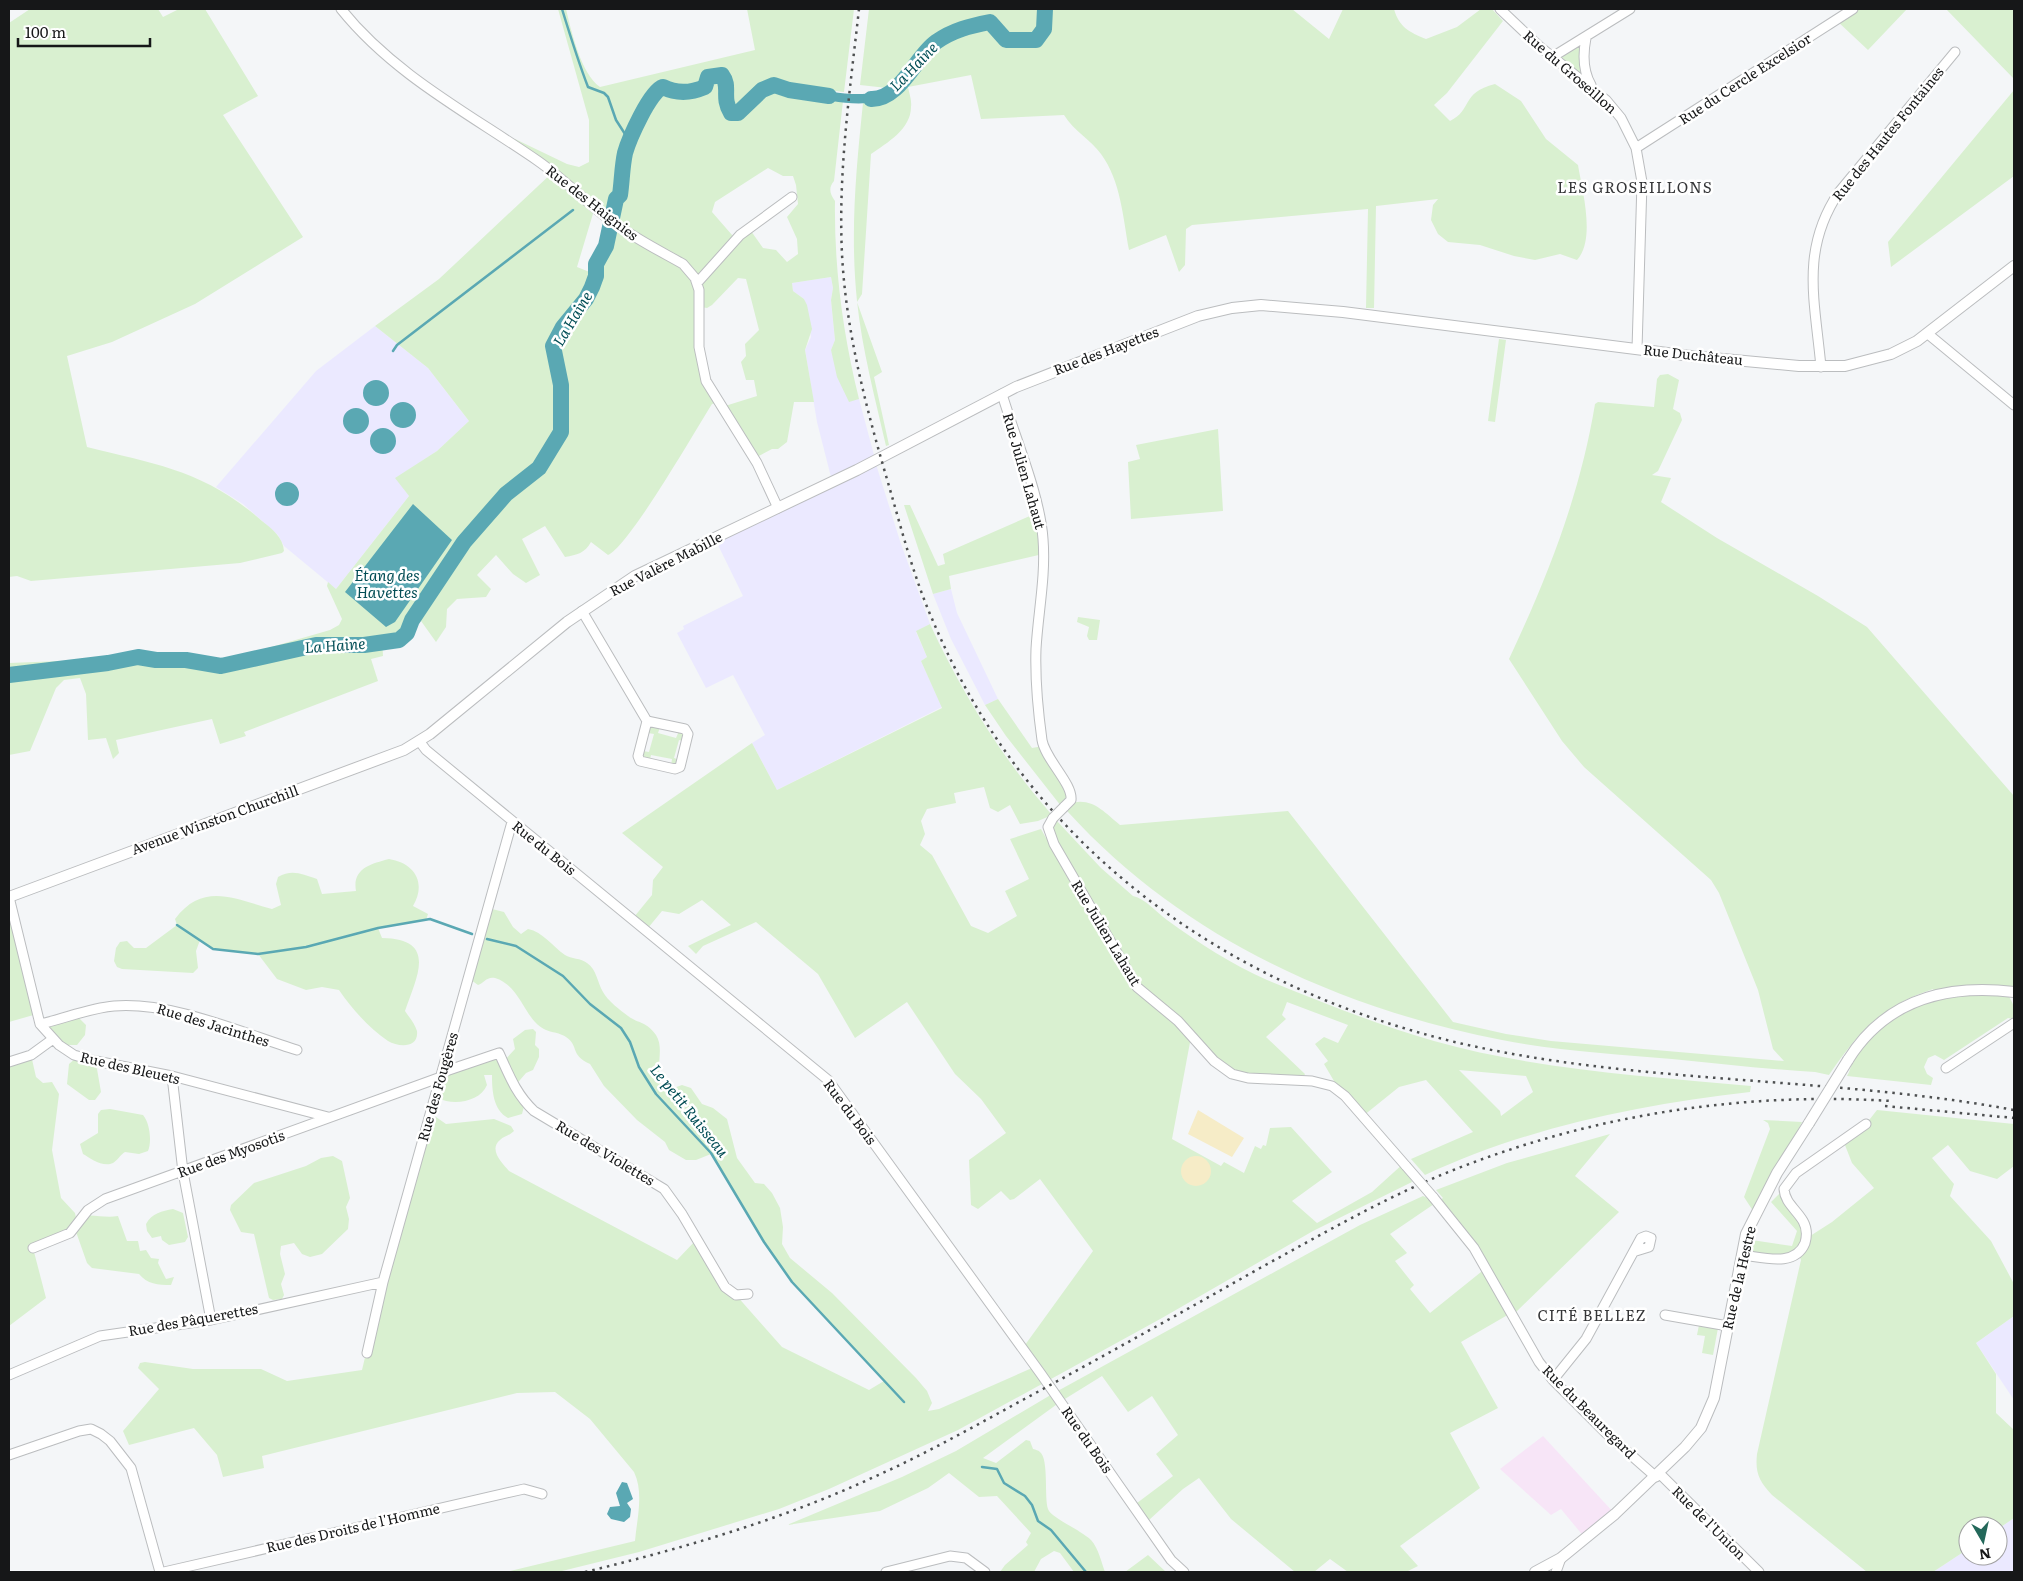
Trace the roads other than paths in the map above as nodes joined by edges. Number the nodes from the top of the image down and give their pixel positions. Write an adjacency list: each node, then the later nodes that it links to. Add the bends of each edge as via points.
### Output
1 (342, 9): 12 (street, Rue des Haignies, via 363,35 393,61 455,108 553,172 616,225 683,264)
2 (1500, 9): 7 (street, Rue du Groseillon)
3 (1630, 9): 5 (street)
4 (1853, 9): 9 (street, Rue du Cercle Excelsior)
5 (1586, 38): 7 (street); 8 (street, via 1586,75)
6 (1955, 52): 16 (street, Rue des Hautes Fontaines, via 1839,192 1821,222 1813,273)
7 (1554, 56): 8 (street, Rue du Groseillon)
8 (1594, 89): 9 (street, Rue du Groseillon, via 1621,118)
9 (1636, 148): 15 (street, Rue du Groseillon, via 1642,182)
10 (792, 197): 12 (street, via 740,235)
11 (2014, 266): 14 (street, Rue Duchâteau)
12 (697, 283): 20 (street, via 699,347 706,382 757,463)
13 (1343, 312): 15 (street, Rue Duchâteau); 17 (street, Rue des Hayettes, via 1261,305 1218,310 1180,322)
14 (1928, 334): 16 (street, Rue Duchâteau, via 1873,360); 18 (street)
15 (1637, 349): 16 (street, Rue Duchâteau)
16 (1821, 367)
17 (1002, 394): 19 (street, Rue des Hayettes); 38 (street, Rue Julien Lahaut, bridge, via 1042,526 1044,549 1036,658 1042,738 1049,759 1071,792 1071,800 1048,827 1054,844 1140,992 1172,1016 1214,1061 1232,1074 1248,1078 1312,1081 1332,1086 1345,1096)
18 (2014, 405)
19 (885, 456): 20 (street, Rue Valère Mabille)
20 (778, 508): 21 (street, Rue Valère Mabille, via 635,576)
21 (582, 611): 22 (street); 23 (street, Rue Valère Mabille)
22 (647, 720): 22 (street, via 685,729 688,734 680,767 675,769 640,761 638,756)
23 (420, 742): 24 (street, Rue du Bois); 25 (street, Avenue Winston Churchill)
24 (512, 822): 33 (street, Rue des Fougères); 57 (street, Rue du Bois, via 828,1080 1171,1560)
25 (9, 897): 28 (street, Rue des Bleuets)
26 (2014, 992): 41 (street, Rue de la Hestre, bridge, via 1977,988 1936,994 1919,1000 1879,1024 1856,1047 1777,1173 1752,1218)
27 (2014, 1023): 32 (street)
28 (40, 1024): 29 (street, Rue des Bleuets); 30 (street, Rue des Jacinthes, via 111,1006 146,1005 169,1009)
29 (53, 1039): 31 (street, via 32,1055); 34 (street, Rue des Bleuets, via 77,1057)
30 (297, 1050)
31 (9, 1062)
32 (1946, 1068)
33 (442, 1074): 35 (street, Rue des Myosotis); 42 (street, Rue des Fougères); 43 (street, Rue des Violettes, via 499,1053 525,1103 664,1189 725,1287 736,1295)
34 (172, 1076): 35 (street, Rue des Bleuets); 37 (street)
35 (329, 1117): 37 (street, Rue des Myosotis)
36 (1866, 1124): 41 (street, via 1796,1173 1784,1189 1786,1200 1806,1226 1806,1238 1799,1252 1784,1259)
37 (183, 1172): 39 (street, Rue des Myosotis, via 100,1202 88,1210 70,1233); 45 (street)
38 (1468, 1239): 49 (street, Rue du Beauregard, via 1539,1362)
39 (33, 1248)
40 (1636, 1251): 49 (street, via 1586,1340)
41 (1742, 1254): 46 (street, Rue de la Hestre)
42 (384, 1282): 45 (street, Rue des Pâquerettes); 47 (street, Rue des Fougères)
43 (748, 1294)
44 (1665, 1315): 46 (street)
45 (211, 1320): 48 (street, Rue des Pâquerettes, via 100,1336)
46 (1728, 1326): 51 (street, Rue de la Hestre, via 1714,1398 1705,1421 1690,1443)
47 (367, 1353)
48 (9, 1375)
49 (1553, 1380): 51 (street, Rue du Beauregard, via 1606,1433)
50 (9, 1455): 54 (street, Rue des Droits de l'Homme, via 79,1431 91,1429 101,1434 131,1468)
51 (1658, 1475): 53 (street, Rue de la Hestre); 60 (street, Rue de l'Union)
52 (542, 1494): 54 (street, Rue des Droits de l'Homme, via 524,1489)
53 (1561, 1558): 58 (street, Rue de la Hestre); 59 (street)
54 (162, 1572)
55 (886, 1572): 56 (street, via 950,1556 973,1561)
56 (985, 1572)
57 (1184, 1572)
58 (1535, 1572)
59 (1556, 1572)
60 (1759, 1572)

